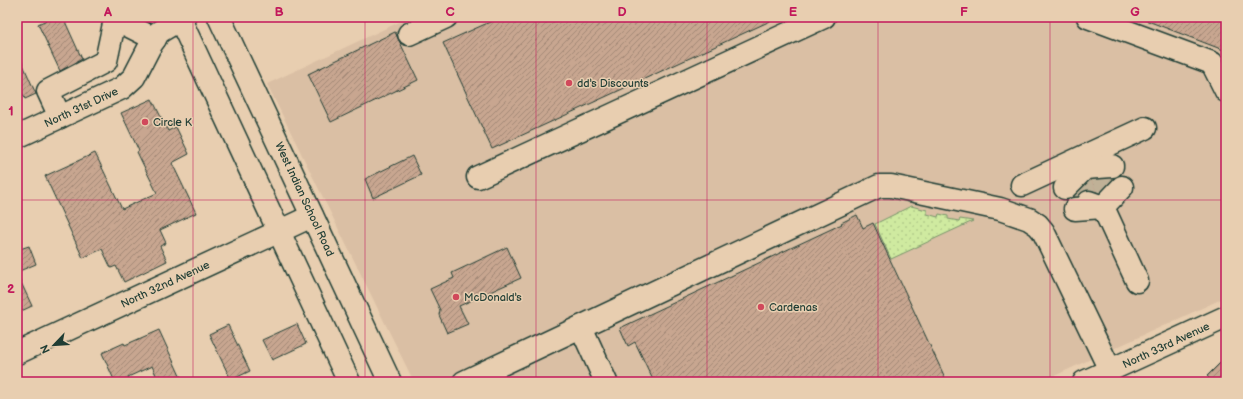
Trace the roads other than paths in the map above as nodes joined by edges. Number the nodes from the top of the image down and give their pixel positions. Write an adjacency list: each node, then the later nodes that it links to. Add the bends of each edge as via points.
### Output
1 (219, 17): 15 (main road, West Indian School Road)
2 (446, 17): 6 (main road)
3 (824, 17): 12 (main road)
4 (1088, 17): 8 (main road, via 1212,63)
5 (181, 18): 7 (main road, North 31st Drive, via 159,32); 16 (main road)
6 (409, 34)
7 (155, 39): 9 (main road, North 31st Drive, via 134,77 122,88); 9 (main road, via 115,18 106,62 48,91)
8 (1226, 91)
9 (60, 117): 11 (main road, North 31st Drive)
10 (1145, 128): 13 (main road, via 1087,172)
11 (17, 137)
12 (478, 177)
13 (1022, 185)
14 (1100, 200): 17 (main road)
15 (312, 216): 16 (main road, North 32nd Avenue); 23 (main road, West Indian School Road)
16 (279, 230): 20 (main road, North 32nd Avenue); 22 (main road)
17 (1137, 281)
18 (1226, 317): 21 (main road, North 33rd Avenue)
19 (581, 328): 21 (main road, via 879,186 891,186 1000,209 1029,219 1038,225); 24 (main road); 25 (main road)
20 (17, 353)
21 (1110, 370): 26 (main road, North 33rd Avenue)
22 (349, 382)
23 (390, 382)
24 (464, 382)
25 (606, 382)
26 (1084, 382)

